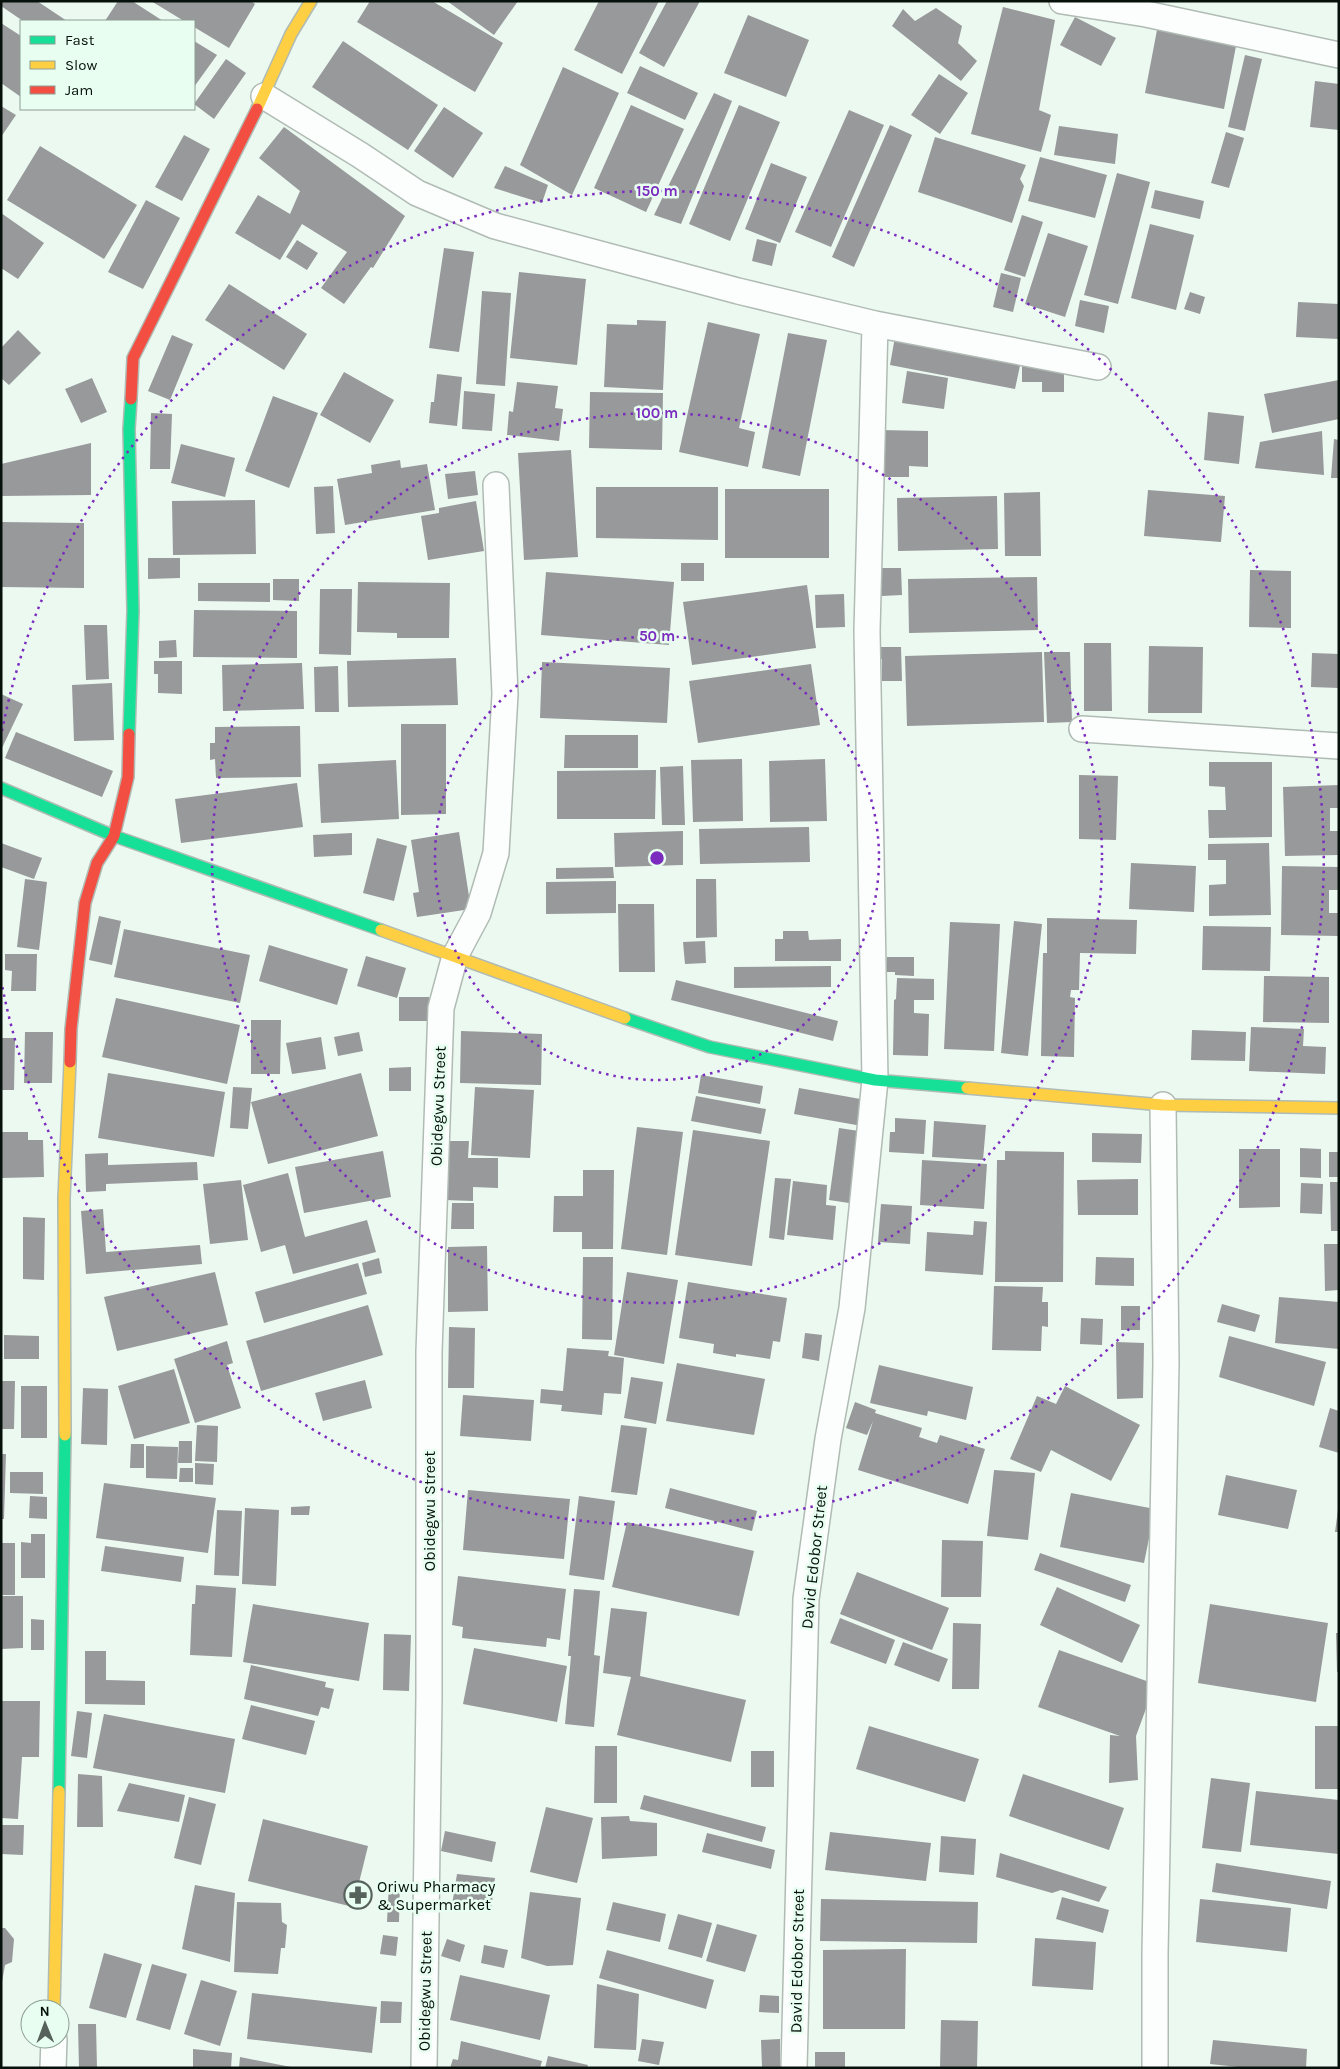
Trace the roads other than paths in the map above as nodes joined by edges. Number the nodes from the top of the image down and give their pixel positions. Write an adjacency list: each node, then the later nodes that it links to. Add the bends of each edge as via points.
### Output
1 (311, 1): 5 (street, via 291,34)
2 (1062, 1): 3 (street)
3 (1148, 8): 4 (street)
4 (1339, 56)
5 (264, 96): 6 (street, via 417,194 495,226); 12 (street, via 133,358 129,429 133,611 128,777)
6 (875, 324): 7 (street); 14 (street, David Edobor Street, via 867,632)
7 (1098, 367)
8 (496, 485): 13 (street, Obidegwu Street, via 505,694 496,853 478,913)
9 (1082, 728): 10 (street)
10 (1339, 746)
11 (1, 788): 12 (street)
12 (114, 836): 13 (street); 17 (street, via 97,863 85,903 72,1029 64,1198 64,1577)
13 (455, 956): 14 (street, via 710,1047); 20 (street, Obidegwu Street, via 441,1008 428,1352 429,1696)
14 (875, 1080): 15 (street); 21 (street, David Edobor Street, via 852,1308 828,1439 806,1599)
15 (1163, 1104): 16 (street); 22 (street, via 1166,1363)
16 (1339, 1108)
17 (54, 1999)
18 (54, 2049): 19 (street)
19 (53, 2068)
20 (424, 2068)
21 (794, 2068)
22 (1155, 2068)

